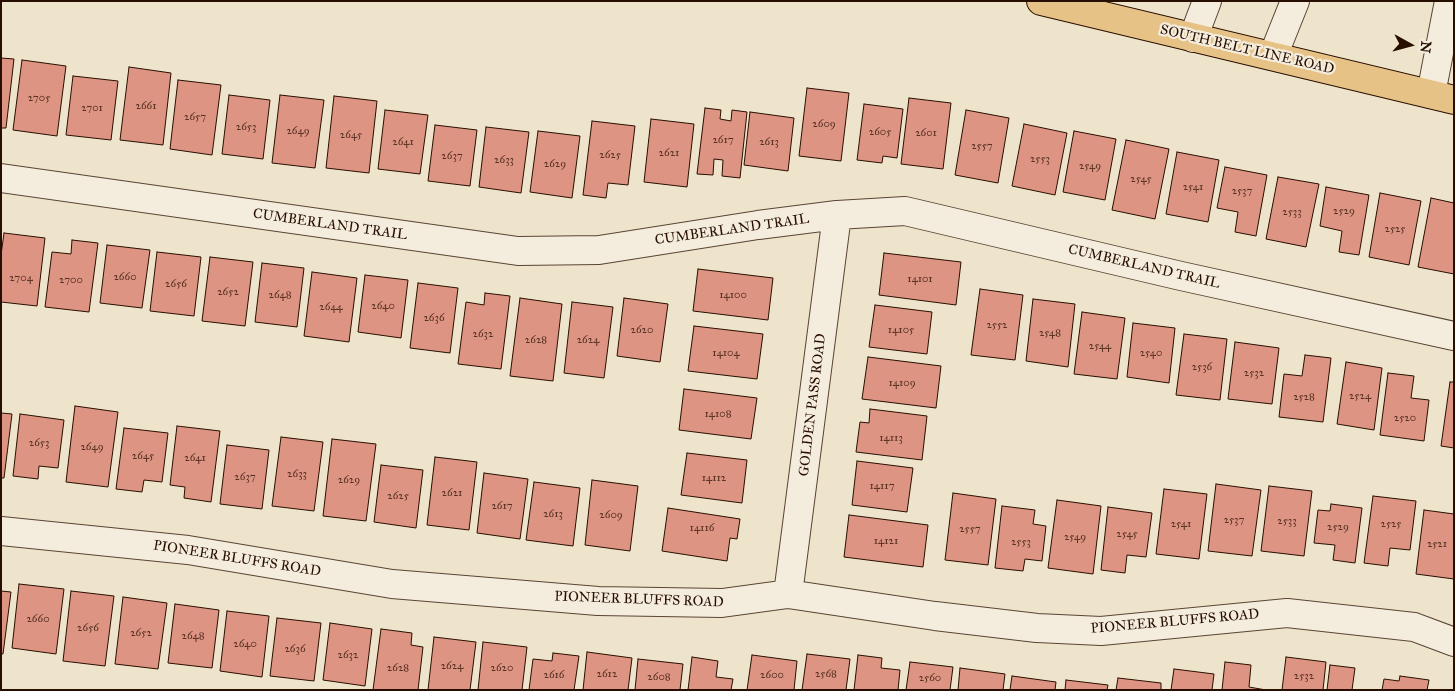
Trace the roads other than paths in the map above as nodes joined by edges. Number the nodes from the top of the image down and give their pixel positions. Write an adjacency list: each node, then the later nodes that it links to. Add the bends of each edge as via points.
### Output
1 (1041, 1): 5 (main road, SOUTH BELT LINE ROAD)
2 (1208, 1): 5 (street)
3 (1295, 1): 6 (street)
4 (1449, 1): 7 (street)
5 (1193, 38): 6 (main road, SOUTH BELT LINE ROAD)
6 (1274, 56): 7 (main road, SOUTH BELT LINE ROAD)
7 (1442, 97)
8 (1, 178): 9 (street, CUMBERLAND TRAIL, via 518,251 599,250)
9 (837, 215): 10 (street, CUMBERLAND TRAIL, via 904,211); 12 (street, GOLDEN PASS ROAD)
10 (1454, 336)
11 (1, 531): 12 (street, PIONEER BLUFFS ROAD, via 188,550 392,584 588,600 722,604)
12 (788, 594): 13 (street, PIONEER BLUFFS ROAD, via 935,616 1074,630 1101,631 1288,613 1414,627)
13 (1454, 642)

